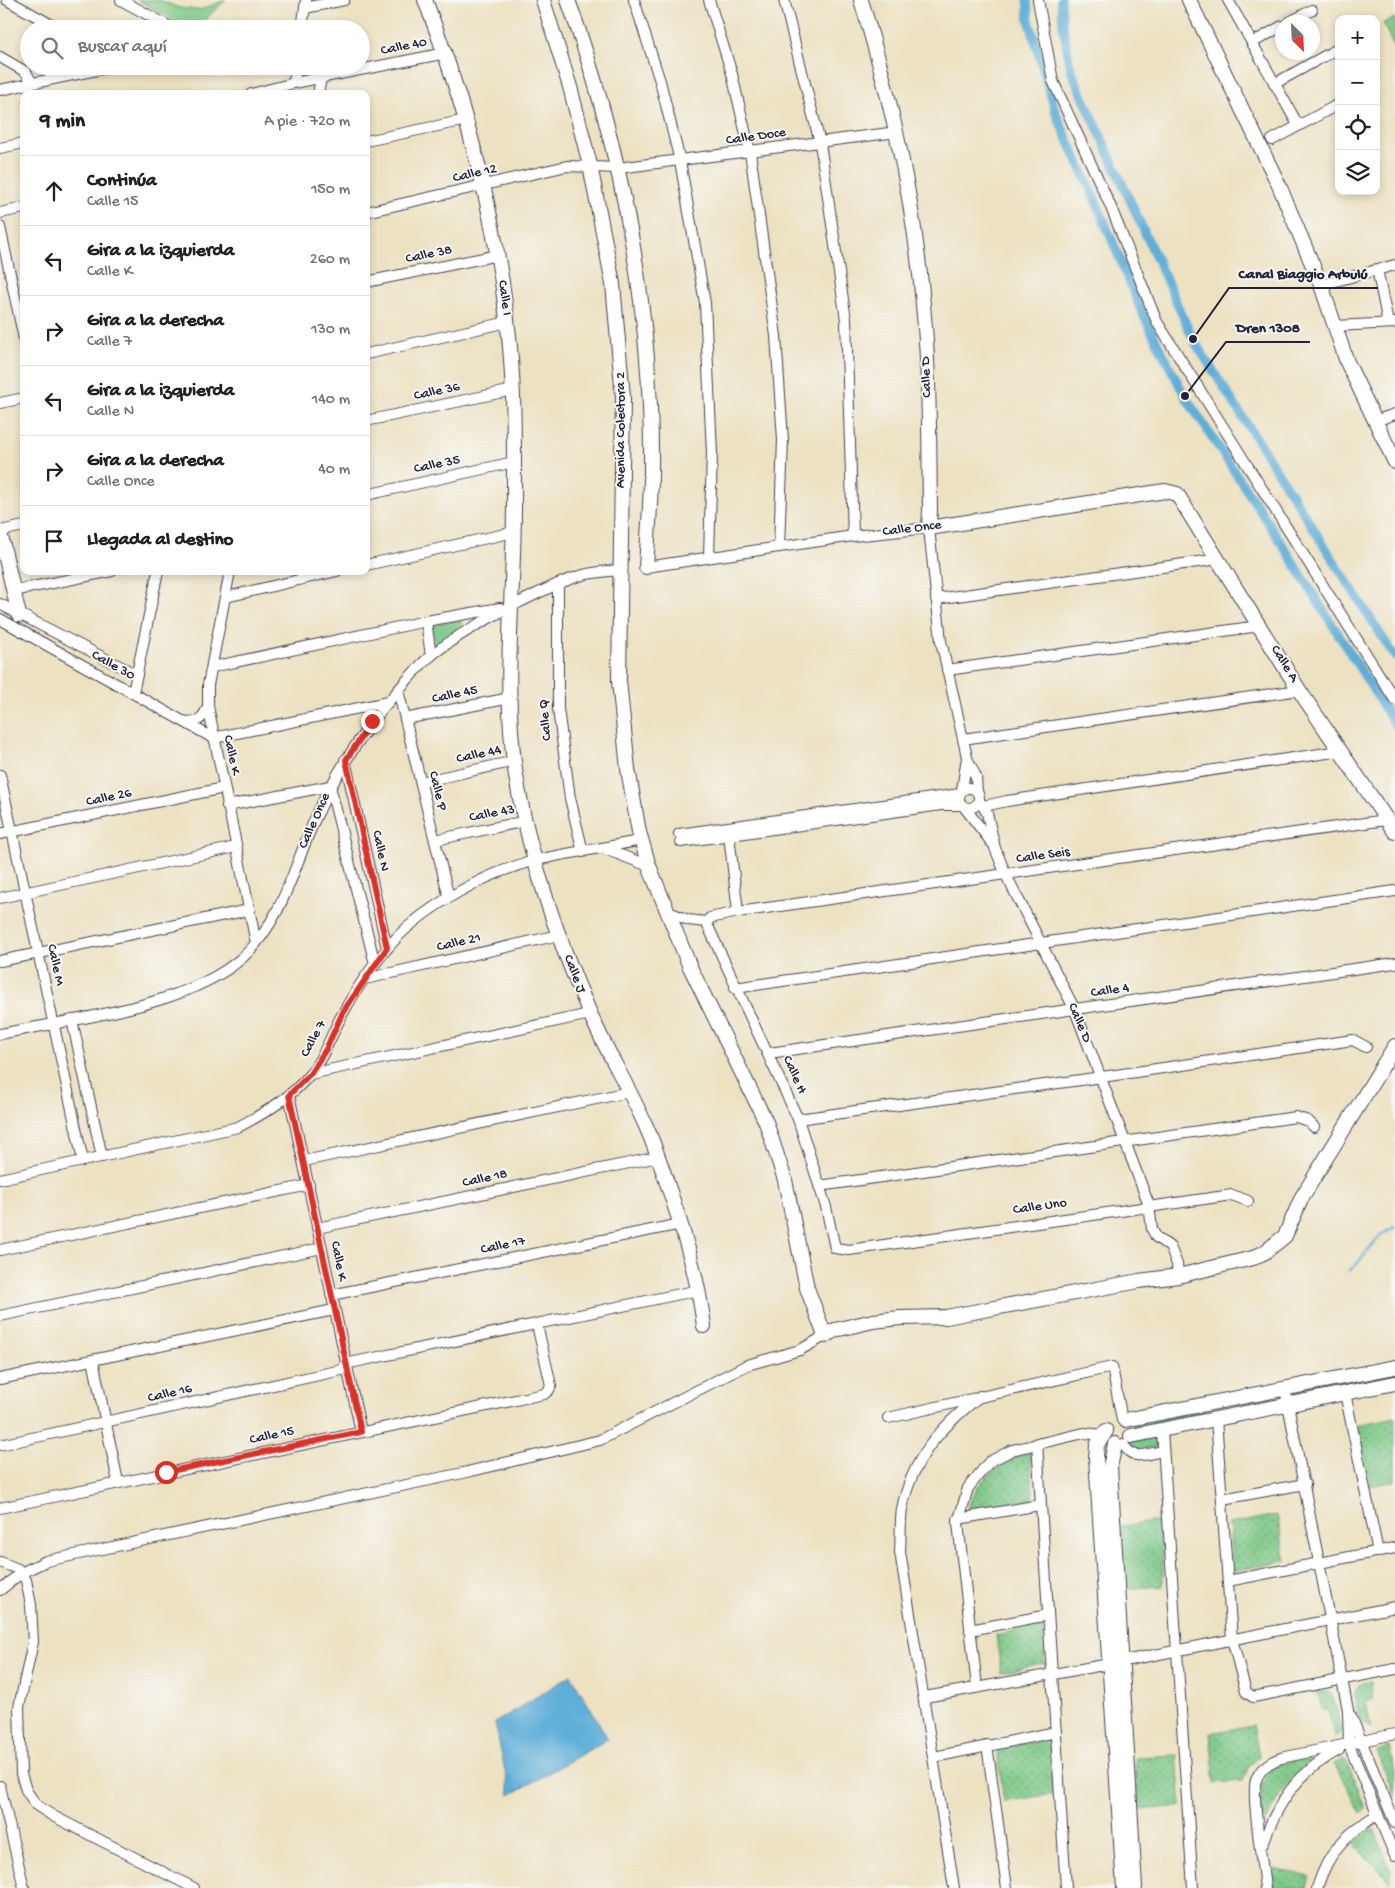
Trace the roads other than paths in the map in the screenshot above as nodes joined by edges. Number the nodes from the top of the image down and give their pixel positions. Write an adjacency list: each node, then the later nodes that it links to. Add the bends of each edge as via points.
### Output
1 (7, 0): 17 (street)
2 (121, 0): 18 (street)
3 (344, 0): 14 (street)
4 (425, 0): 23 (street, Calle I)
5 (543, 0): 49 (street, Avenida Colectora 2)
6 (568, 0): 50 (street, Avenida Colectora 2)
7 (634, 0): 48 (street, via 660,81)
8 (709, 0): 47 (street, via 732,74)
9 (784, 0): 44 (street)
10 (861, 0): 41 (street, Calle D)
11 (1038, 0): 109 (street, via 1053,81 1110,204 1157,322)
12 (1189, 0): 60 (street, via 1280,174)
13 (1230, 1): 21 (street)
14 (305, 4): 19 (street)
15 (1312, 10): 16 (street)
16 (1303, 15)
17 (43, 20)
18 (158, 20)
19 (303, 20)
20 (1275, 30): 21 (street)
21 (1252, 43): 34 (street)
22 (1335, 50): 34 (street)
23 (446, 53): 25 (street, Calle 40); 39 (street, Calle I)
24 (0, 57): 26 (street)
25 (370, 68)
26 (20, 69)
27 (28, 75): 32 (street)
28 (71, 75): 32 (street)
29 (295, 75): 33 (street)
30 (336, 75): 31 (street, Calle 40)
31 (321, 78): 33 (street, Calle 40); 37 (street)
32 (32, 83): 35 (street)
33 (294, 83): 36 (street, Calle 40)
34 (1274, 84): 40 (street)
35 (0, 90)
36 (267, 90)
37 (319, 90)
38 (1337, 105): 40 (street)
39 (466, 120): 42 (street); 51 (street, Calle I)
40 (1298, 125): 43 (street)
41 (898, 132): 44 (street, Calle Doce); 77 (street, Calle D, via 916,241 925,327)
42 (370, 140)
43 (1272, 140)
44 (820, 143): 47 (street, Calle Doce); 80 (street, via 846,320)
45 (20, 144): 46 (street)
46 (0, 148)
47 (750, 152): 48 (street, Calle Doce); 81 (street, via 776,336 783,440)
48 (680, 161): 50 (street, Calle Doce); 82 (street, via 705,303 712,453)
49 (590, 165): 50 (street, Calle 12); 51 (street, Calle 12, via 567,166); 86 (street, Avenida Colectora 2, via 613,284 623,397)
50 (618, 168): 85 (street, Avenida Colectora 2, via 638,284 648,377 651,472)
51 (484, 186): 53 (street, Calle 12); 56 (street, Calle I)
52 (20, 209): 54 (street)
53 (370, 211)
54 (0, 213)
55 (0, 227): 61 (street)
56 (498, 255): 59 (street, Calle 38); 62 (street, Calle I)
57 (1395, 265): 58 (street)
58 (1377, 269): 60 (street); 63 (street)
59 (370, 281)
60 (1321, 285): 64 (street)
61 (20, 322)
62 (508, 322): 65 (street); 66 (street, Calle I)
63 (1391, 323): 64 (street)
64 (1335, 326): 71 (street, via 1347,362)
65 (370, 353)
66 (513, 390): 70 (street, Calle 36); 72 (street, Calle I)
67 (20, 399): 68 (street)
68 (0, 403)
69 (1395, 414): 71 (street)
70 (370, 421)
71 (1375, 421): 73 (street)
72 (514, 462): 74 (street, Calle 35); 79 (street, Calle I)
73 (1395, 462)
74 (370, 493)
75 (1177, 494): 77 (street, Calle Once, via 1165,491); 83 (street, Calle A)
76 (20, 527): 78 (street)
77 (929, 528): 80 (street, Calle Once); 94 (street, Calle D)
78 (0, 532): 92 (street)
79 (514, 532): 84 (street); 96 (street, Calle I)
80 (852, 536): 81 (street, Calle Once)
81 (779, 546): 82 (street, Calle Once)
82 (709, 557): 85 (street, Calle Once)
83 (1219, 559): 94 (street); 100 (street, Calle A)
84 (370, 563)
85 (646, 567)
86 (620, 570): 91 (street, Calle Once, via 584,574); 135 (street, Avenida Colectora 2, via 619,681 628,769)
87 (88, 575): 92 (street)
88 (157, 575): 104 (street)
89 (229, 575): 93 (street, Calle K)
90 (320, 575): 93 (street)
91 (558, 584): 96 (street, Calle Once); 139 (street, Calle Q, via 558,709 570,798)
92 (13, 591): 98 (street)
93 (226, 597): 102 (street, Calle K)
94 (936, 599): 103 (street, Calle D)
95 (0, 604): 98 (street)
96 (512, 606): 99 (street); 101 (street, Calle Once, via 474,626); 108 (street, Calle J)
97 (0, 619): 98 (street, Calle 30)
98 (17, 621): 104 (street); 107 (street, Calle 30)
99 (426, 621): 101 (street); 102 (street)
100 (1259, 626): 103 (street); 106 (street, Calle A)
101 (431, 656): 105 (street, Calle Once)
102 (212, 667): 111 (street, Calle K)
103 (947, 670): 115 (street, Calle D)
104 (137, 675): 107 (street)
105 (398, 690): 110 (street, Calle Once); 112 (street, Calle P)
106 (1299, 690): 115 (street); 116 (street, Calle A)
107 (133, 693): 113 (street, Calle 30)
108 (510, 698): 112 (street, Calle 45); 119 (street, Calle J)
109 (1395, 700)
110 (388, 702): 114 (street); 118 (street, Calle Once)
111 (208, 706): 113 (street, via 198,720); 114 (street, Calle K)
112 (405, 719): 121 (street, Calle P)
113 (180, 720): 114 (street, Calle 30)
114 (214, 738): 123 (street, Calle K)
115 (963, 739): 117 (street, Calle D)
116 (1340, 751): 125 (street, via 1007,801); 128 (street, Calle A)
117 (967, 757): 124 (street, Calle D); 125 (street, Calle D, via 976,777)
118 (346, 760): 122 (street, Calle Once); 154 (street, Calle N)
119 (515, 761): 121 (street, Calle 44); 129 (street, Calle J)
120 (0, 775): 130 (street, Calle M)
121 (421, 782): 134 (street, Calle P)
122 (330, 786): 126 (street); 152 (street, Calle Once, via 286,895); 157 (street)
123 (224, 788): 126 (street, Calle K); 130 (street, Calle 26)
124 (961, 792): 125 (street, via 969,788); 127 (street, Calle D); 133 (street, via 680,838)
125 (980, 799): 127 (street, via 973,808); 138 (street, Calle D)
126 (227, 806): 136 (street, Calle K)
127 (963, 806): 133 (street, via 942,805); 138 (street, Calle D)
128 (1386, 820): 131 (street, Calle A); 142 (street, Calle Seis)
129 (526, 821): 134 (street, Calle 43); 140 (street, Calle J)
130 (13, 832): 132 (street, Calle 26); 143 (street, Calle M)
131 (1395, 832)
132 (0, 834)
133 (729, 835): 149 (street)
134 (435, 840): 146 (street, Calle P)
135 (641, 840): 137 (street, Calle 7); 141 (street, Avenida Colectora 2)
136 (236, 847): 143 (street); 147 (street, Calle K)
137 (604, 848): 139 (street, Calle 7); 141 (street)
138 (995, 848): 142 (street, Calle D)
139 (583, 852): 140 (street, Calle 7)
140 (536, 861): 146 (street, Calle 7, via 493,876); 151 (street, Calle J)
141 (649, 866): 148 (street, Avenida Colectora 2)
142 (1006, 875): 149 (street, Calle Seis); 153 (street, Calle D)
143 (26, 892): 145 (street); 155 (street, Calle M)
144 (1395, 892): 153 (street)
145 (0, 898)
146 (449, 898): 154 (street, Calle 7)
147 (249, 910): 152 (street, Calle K); 155 (street)
148 (666, 910): 150 (street, via 680,918); 197 (street, Avenida Colectora 2, via 690,967 766,1122 785,1180 807,1288)
149 (738, 912): 150 (street, Calle Seis, via 710,918)
150 (706, 922): 160 (street, Calle H)
151 (559, 935): 159 (street, Calle 21); 162 (street, Calle J)
152 (256, 943): 163 (street, Calle Once, via 242,958 189,990)
153 (1041, 944): 160 (street); 161 (street, Calle D)
154 (387, 948): 157 (street, Calle 7)
155 (38, 952): 156 (street); 164 (street, Calle M)
156 (0, 961)
157 (375, 964): 159 (street, Calle 7)
158 (1395, 964): 161 (street, Calle 4)
159 (365, 979): 169 (street, Calle 7, via 343,1012)
160 (735, 988): 168 (street, Calle H)
161 (1075, 1010): 168 (street, Calle 4); 170 (street, Calle D)
162 (590, 1014): 169 (street); 171 (street, Calle J)
163 (72, 1020): 164 (street, Calle Once); 176 (street)
164 (53, 1023): 165 (street, Calle Once); 178 (street, Calle M)
165 (0, 1034)
166 (1395, 1046): 190 (street, via 1302,1197 1285,1236 1254,1258)
167 (1366, 1047): 170 (street, via 1346,1040)
168 (768, 1053): 173 (street, Calle H)
169 (310, 1074): 172 (street, Calle 7)
170 (1102, 1077): 173 (street); 175 (street, Calle D)
171 (629, 1092): 177 (street, Calle J); 179 (street)
172 (289, 1095): 176 (street, Calle 7, via 238,1127); 179 (street, Calle K)
173 (798, 1119): 182 (street, Calle H)
174 (1314, 1127): 175 (street, via 1308,1120 1296,1117)
175 (1126, 1143): 182 (street); 184 (street, Calle D)
176 (102, 1157): 178 (street, Calle 7)
177 (658, 1157): 185 (street, Calle J); 186 (street, Calle 18)
178 (83, 1161): 180 (street, Calle 7)
179 (304, 1161): 181 (street, Calle K)
180 (0, 1179)
181 (309, 1185): 186 (street, Calle K); 189 (street)
182 (819, 1186): 188 (street, Calle H)
183 (1248, 1201): 184 (street, Calle Uno, via 1232,1195)
184 (1149, 1205): 188 (street, Calle Uno, via 849,1250); 190 (street, Calle D, via 1152,1229 1156,1237 1170,1247)
185 (681, 1224): 191 (street, Calle J); 192 (street, Calle 17)
186 (318, 1228): 187 (street, Calle K)
187 (322, 1248): 192 (street, Calle K); 194 (street)
188 (835, 1248)
189 (0, 1250)
190 (1178, 1276): 197 (street, via 946,1317 873,1321 835,1330)
191 (699, 1290): 195 (street, Calle 16); 196 (street, Calle J)
192 (331, 1295): 193 (street, Calle K)
193 (334, 1310): 198 (street); 199 (street, Calle K)
194 (0, 1316)
195 (536, 1324): 199 (street, Calle 16); 212 (street, Calle 15, via 551,1385 544,1394)
196 (704, 1326)
197 (825, 1336): 228 (street, via 800,1350 747,1365 600,1440 463,1473 46,1561)
198 (93, 1360): 201 (street); 210 (street)
199 (346, 1366): 210 (street, Calle 16); 212 (street, Calle K)
200 (1395, 1367): 203 (street)
201 (0, 1379)
202 (1395, 1383): 204 (street)
203 (1285, 1388): 206 (street); 209 (street)
204 (1345, 1393): 206 (street); 225 (street)
205 (980, 1396): 207 (street); 209 (street, via 1112,1367); 242 (street, via 948,1422 919,1459 902,1509 900,1552)
206 (1288, 1404): 208 (street); 219 (street)
207 (888, 1418)
208 (1216, 1419): 211 (street); 220 (street)
209 (1123, 1420): 213 (street, via 1113,1421); 214 (street, via 1130,1426)
210 (106, 1423): 216 (street, Calle 16); 218 (street)
211 (1162, 1430): 214 (street); 217 (street)
212 (361, 1432): 218 (street, Calle 15)
213 (1105, 1433): 214 (street, via 1108,1439); 215 (street, via 1084,1433); 237 (street, via 1097,1445 1096,1458)
214 (1123, 1441): 217 (street, via 1128,1452 1137,1456); 237 (street, via 1110,1467)
215 (1037, 1444): 221 (street); 223 (street, via 1005,1453 989,1462 968,1488)
216 (0, 1445)
217 (1163, 1451): 236 (street)
218 (118, 1482): 222 (street, Calle 15)
219 (1305, 1484): 220 (street); 227 (street)
220 (1222, 1500): 229 (street)
221 (1040, 1504): 223 (street); 232 (street)
222 (0, 1508)
223 (958, 1519): 234 (street)
224 (1395, 1548): 225 (street)
225 (1378, 1552): 227 (street)
226 (0, 1562): 228 (street)
227 (1320, 1563): 229 (street); 233 (street)
228 (21, 1573): 230 (street); 257 (street, via 26,1580 31,1605 33,1642 18,1706 21,1774 26,1790 36,1804 53,1816)
229 (1228, 1581): 235 (street)
230 (0, 1590)
231 (1395, 1608): 233 (street)
232 (1048, 1615): 234 (street); 239 (street)
233 (1331, 1620): 235 (street); 240 (street)
234 (970, 1630): 241 (street)
235 (1232, 1639): 236 (street); 240 (street, via 1246,1692 1250,1696)
236 (1176, 1649): 237 (street); 263 (street)
237 (1115, 1662): 239 (street); 261 (street); 262 (street)
238 (1395, 1668): 240 (street)
239 (1051, 1674): 241 (street); 244 (street)
240 (1341, 1679): 243 (street)
241 (977, 1687): 242 (street)
242 (925, 1697): 249 (street)
243 (1348, 1710): 246 (street); 248 (street)
244 (1056, 1732): 247 (street); 260 (street)
245 (1395, 1734): 246 (street)
246 (1362, 1741): 248 (street); 251 (street)
247 (986, 1745): 249 (street); 259 (street)
248 (1349, 1745): 252 (street); 254 (street, via 1310,1768 1289,1790 1276,1811); 254 (street, via 1281,1758 1266,1764 1254,1787)
249 (934, 1758): 258 (street)
250 (0, 1786): 256 (street)
251 (1392, 1809): 253 (street)
252 (1378, 1814): 255 (street); 265 (street, via 1339,1844 1326,1862)
253 (1395, 1823)
254 (1262, 1849): 264 (street)
255 (1395, 1856)
256 (24, 1888)
257 (194, 1888)
258 (954, 1888)
259 (1008, 1888)
260 (1066, 1888)
261 (1124, 1888)
262 (1135, 1888)
263 (1193, 1888)
264 (1265, 1888)
265 (1317, 1888)

